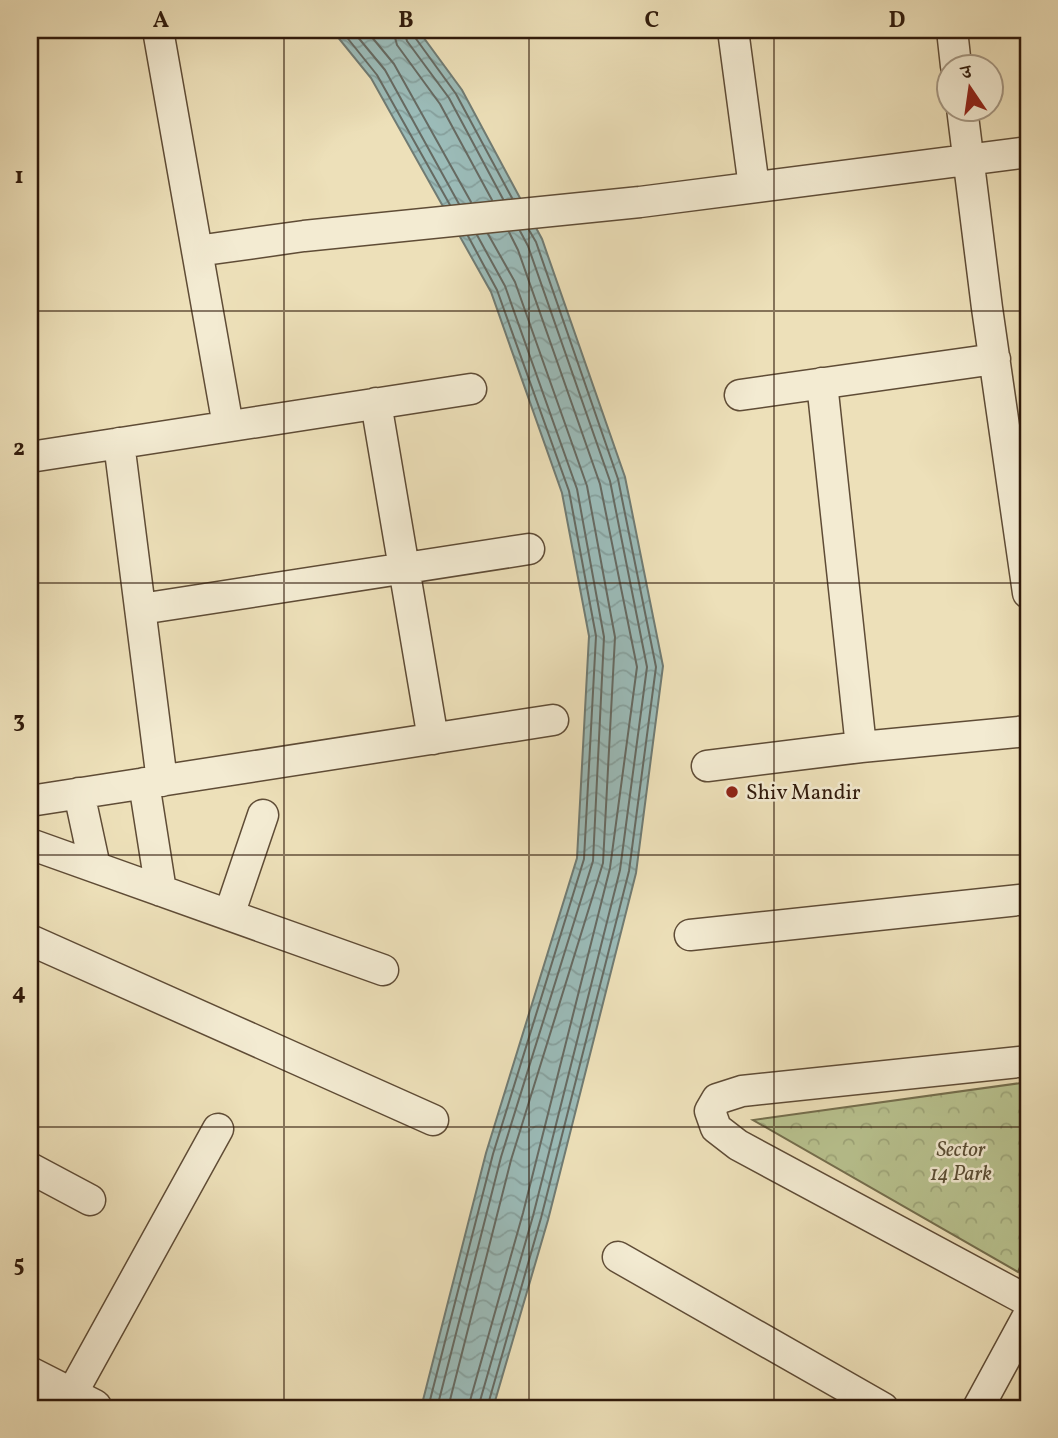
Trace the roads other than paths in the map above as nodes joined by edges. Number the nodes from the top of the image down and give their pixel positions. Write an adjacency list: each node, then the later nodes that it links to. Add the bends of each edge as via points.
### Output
1 (158, 30): 9 (street)
2 (733, 30): 8 (street)
3 (951, 30): 4 (street)
4 (954, 52)
5 (964, 122): 7 (street)
6 (1028, 152): 7 (street)
7 (969, 160): 8 (street); 10 (street)
8 (754, 187): 9 (street)
9 (197, 251): 15 (street)
10 (995, 359): 11 (street); 20 (street)
11 (822, 383): 13 (street); 25 (street)
12 (471, 388): 14 (street)
13 (740, 395)
14 (376, 403): 15 (street); 19 (street)
15 (228, 426): 16 (street)
16 (119, 443): 17 (street); 21 (street)
17 (30, 457)
18 (529, 549): 19 (street)
19 (404, 569): 21 (street); 24 (street)
20 (1028, 593)
21 (141, 609): 27 (street)
22 (553, 720): 24 (street)
23 (1028, 731): 25 (street)
24 (433, 739): 27 (street)
25 (861, 747): 26 (street)
26 (707, 766)
27 (153, 782): 28 (street); 33 (street)
28 (79, 793): 29 (street); 32 (street)
29 (30, 801)
30 (263, 815): 35 (street)
31 (30, 844): 32 (street)
32 (95, 867): 33 (street)
33 (161, 891): 35 (street)
34 (1028, 899): 36 (street)
35 (229, 915): 38 (street)
36 (690, 935)
37 (30, 940): 40 (street)
38 (383, 970)
39 (1028, 1061): 45 (street, via 742,1091 717,1099 710,1111 716,1128 738,1145)
40 (433, 1121)
41 (218, 1129): 48 (street)
42 (30, 1168): 43 (street)
43 (90, 1200)
44 (618, 1257): 49 (street)
45 (1028, 1301)
46 (1028, 1316): 50 (street)
47 (30, 1376): 48 (street)
48 (82, 1402)
49 (883, 1408)
50 (978, 1408)

